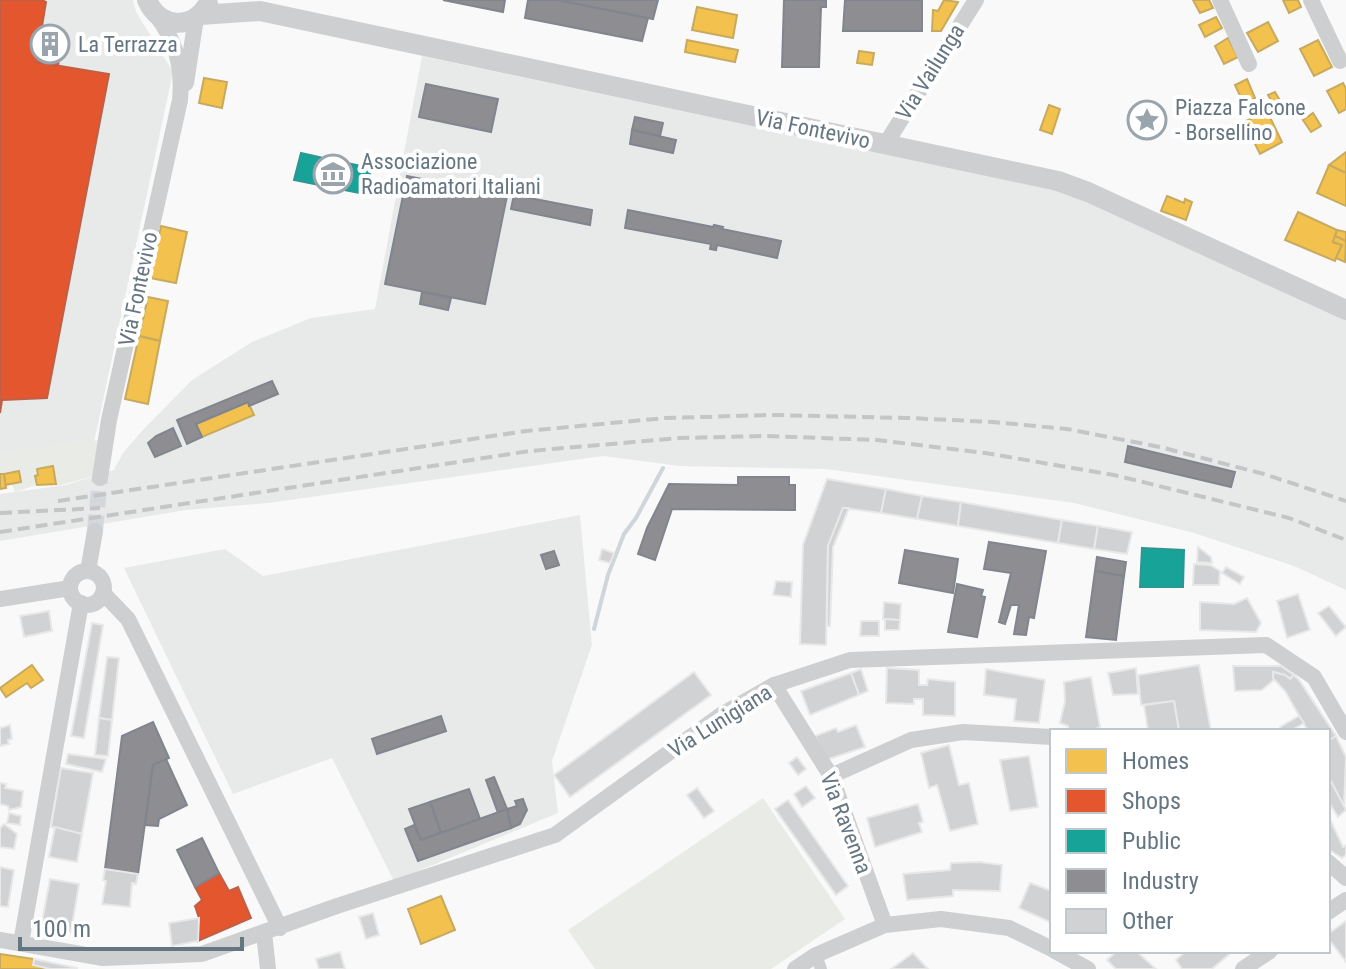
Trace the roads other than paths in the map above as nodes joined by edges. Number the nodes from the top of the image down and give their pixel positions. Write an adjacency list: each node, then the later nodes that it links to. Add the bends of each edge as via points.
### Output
1 (237, 0): 7 (street, Via Fontevivo)
2 (976, 0): 11 (street, Via Vailunga)
3 (1220, 0): 9 (street)
4 (1311, 0): 8 (street)
5 (150, 6): 6 (street, via 171,23 181,24); 10 (street, Via Fontevivo, via 176,50)
6 (202, 11): 7 (street, Via Fontevivo); 10 (street, Via Fontevivo)
7 (260, 11): 11 (street, Via Fontevivo)
8 (1340, 61)
9 (1249, 64)
10 (180, 100): 13 (street, Via Fontevivo)
11 (885, 145): 12 (street, Via Fontevivo, via 1058,181)
12 (1346, 310)
13 (100, 478)
14 (95, 531): 15 (street)
15 (88, 571): 16 (street, via 77,574); 17 (street, via 103,581)
16 (70, 588): 18 (street); 19 (street)
17 (103, 593): 19 (street, via 92,604); 27 (street, via 128,619)
18 (0, 599)
19 (81, 603): 29 (street)
20 (774, 685): 21 (street, Via Lunigiana, via 850,660 1266,645 1314,677); 23 (street, Via Ravenna); 27 (street, Via Lunigiana, via 721,715 555,835)
21 (1346, 732)
22 (1050, 737): 23 (street, via 963,732 911,740)
23 (831, 776): 26 (street, Via Ravenna)
24 (1330, 864): 25 (street)
25 (1346, 878)
26 (885, 925): 30 (street, via 941,919 996,926); 33 (street)
27 (272, 931): 34 (street, Via Lunigiana, via 202,954); 35 (street)
28 (0, 940): 29 (street, Via Lunigiana)
29 (21, 943): 34 (street, Via Lunigiana)
30 (1050, 948)
31 (1059, 953): 37 (street)
32 (1267, 953): 38 (street)
33 (819, 962): 36 (street)
34 (102, 963)
35 (268, 969)
36 (795, 969)
37 (1088, 969)
38 (1243, 969)

